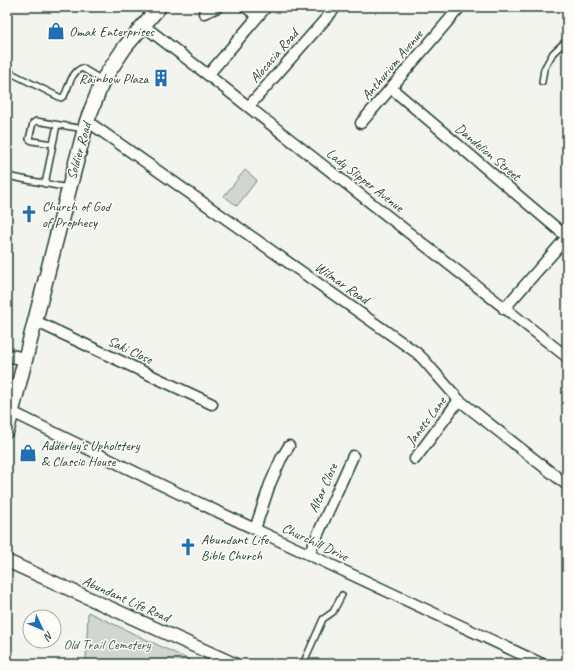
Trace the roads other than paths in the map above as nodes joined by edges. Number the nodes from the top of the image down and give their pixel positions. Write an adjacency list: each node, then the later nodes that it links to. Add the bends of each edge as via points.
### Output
1 (160, 7): 9 (main road, Soldier Road)
2 (218, 7): 7 (street)
3 (245, 7): 8 (street)
4 (266, 7): 8 (street)
5 (336, 7): 16 (street, Alocasia Road)
6 (460, 7): 15 (street, Anthurium Avenue)
7 (204, 13)
8 (258, 16): 12 (street)
9 (144, 26): 12 (street, Lady Slipper Avenue); 13 (main road, Soldier Road, via 125,47)
10 (567, 40): 14 (lane, via 552,53 544,68)
11 (7, 71): 13 (lane, via 61,98 79,69 82,68)
12 (208, 74): 16 (street, Lady Slipper Avenue)
13 (103, 80): 19 (main road, Soldier Road)
14 (542, 82)
15 (391, 88): 17 (street, Anthurium Avenue); 24 (street, Dandelion Street)
16 (249, 106): 25 (street, Lady Slipper Avenue)
17 (361, 123)
18 (57, 125): 19 (lane); 20 (lane); 20 (lane, via 36,121 33,123 29,139)
19 (86, 126): 23 (main road, Soldier Road); 30 (street, Wilmar Road, via 417,353)
20 (53, 144): 22 (lane)
21 (7, 176): 22 (lane)
22 (45, 184): 23 (lane)
23 (69, 189): 26 (main road, Soldier Road)
24 (567, 237): 25 (street)
25 (504, 308): 28 (street, Lady Slipper Avenue)
26 (35, 321): 29 (main road, Soldier Road); 31 (street, Saki Close)
27 (7, 355): 29 (street)
28 (567, 357)
29 (25, 359): 32 (main road, Soldier Road)
30 (459, 400): 35 (street, Janets Lane); 36 (street, Wilmar Road)
31 (212, 404)
32 (9, 421): 37 (street, Churchill Drive, via 178,493)
33 (289, 446): 37 (street, via 270,484)
34 (353, 456): 38 (street, Altar Close)
35 (415, 459)
36 (567, 485)
37 (255, 529): 38 (street, Churchill Drive)
38 (309, 554): 43 (street, Churchill Drive)
39 (7, 561): 41 (street, Abundant Life Road)
40 (342, 595): 42 (lane, via 333,612 323,618)
41 (234, 664)
42 (303, 664)
43 (542, 664)

